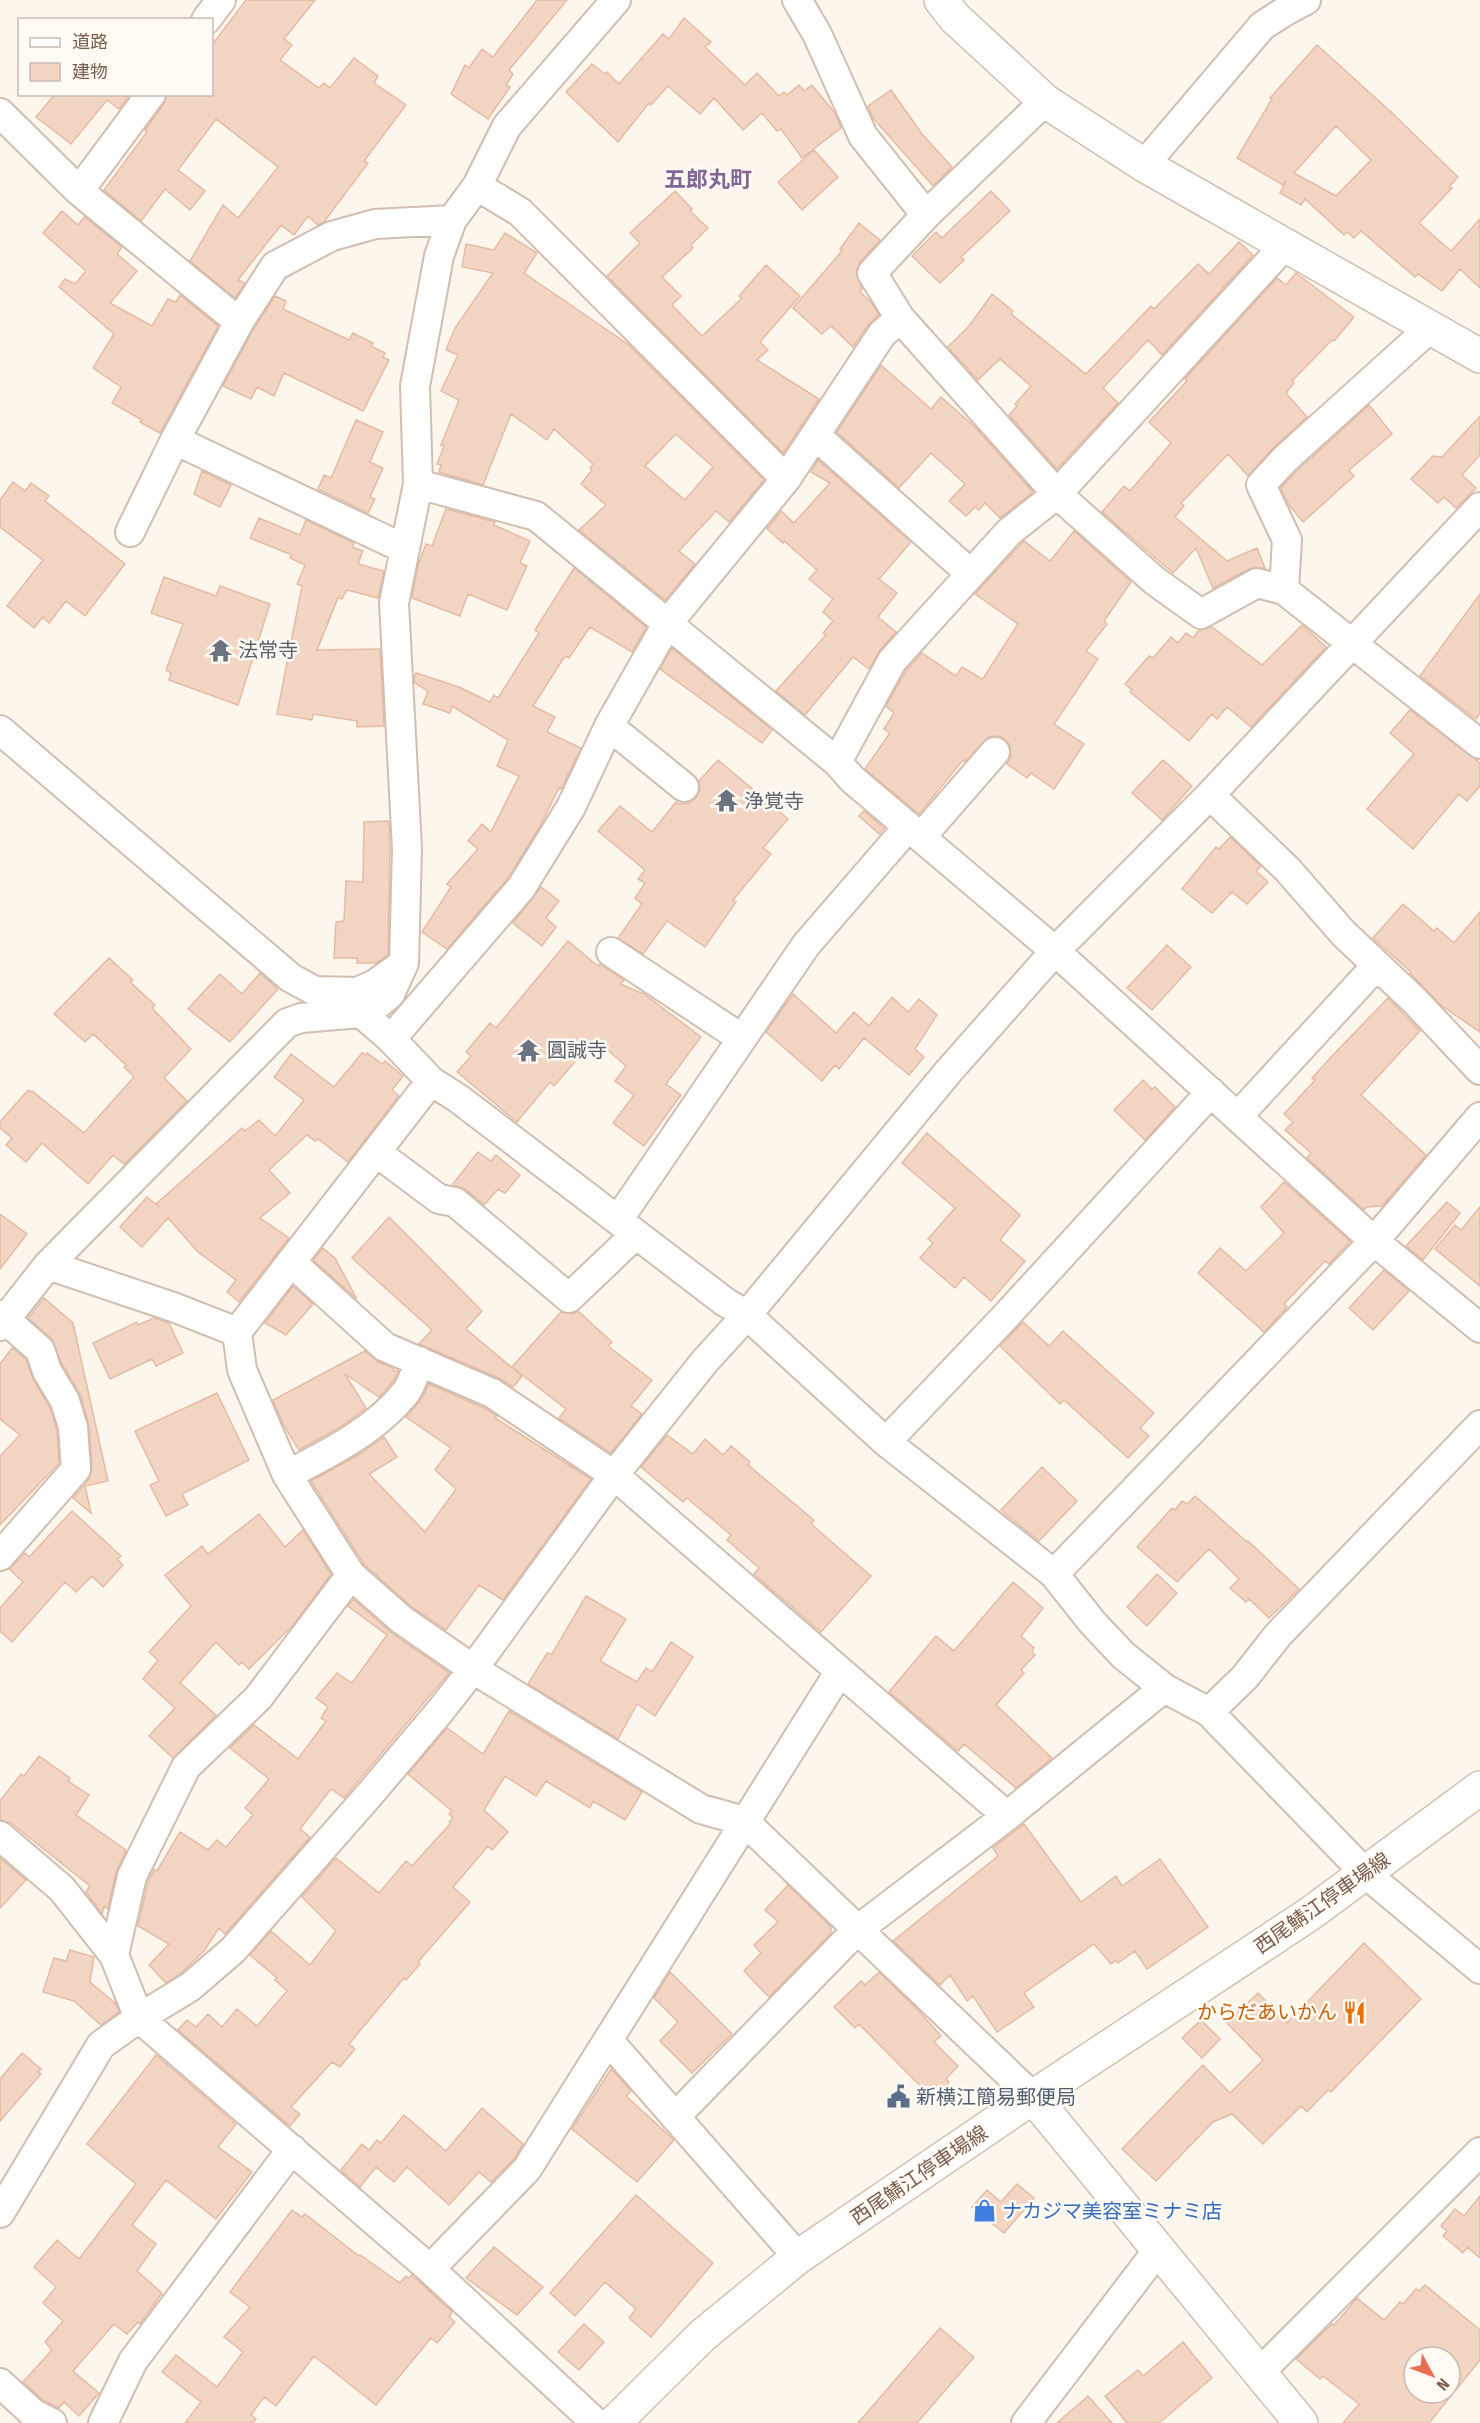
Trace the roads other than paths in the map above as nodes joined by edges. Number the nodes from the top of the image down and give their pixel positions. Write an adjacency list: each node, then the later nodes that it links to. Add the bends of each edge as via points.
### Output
1 (221, 0): 6 (street)
2 (616, 0): 11 (street, via 507,126)
3 (797, 0): 13 (street, via 817,34 863,136)
4 (941, 0): 8 (street)
5 (1291, 3): 10 (street, via 1262,26)
6 (208, 18)
7 (150, 96): 12 (street)
8 (1046, 100): 10 (street); 13 (street)
9 (0, 113): 12 (street)
10 (1144, 165): 15 (street)
11 (477, 186): 14 (street); 22 (street, via 520,212)
12 (79, 191): 17 (street)
13 (926, 215): 16 (street, via 872,273)
14 (452, 220): 17 (street, via 375,224 332,236 275,266); 23 (street, via 439,256 415,386)
15 (1286, 244): 18 (street); 24 (street)
16 (900, 318): 20 (street, via 882,334); 24 (street)
17 (239, 322): 21 (street)
18 (1430, 328): 19 (street); 29 (street, via 1261,485 1287,540)
19 (1480, 356)
20 (815, 435): 22 (street); 28 (street)
21 (175, 440): 26 (street); 27 (street)
22 (786, 479): 30 (street)
23 (418, 484): 27 (street); 30 (street, via 536,516)
24 (1057, 494): 28 (street, via 1010,532); 29 (street, via 1155,581 1201,614 1257,583)
25 (1476, 518): 31 (street)
26 (130, 532)
27 (405, 549): 42 (street, via 394,603 407,849)
28 (971, 574): 36 (street, via 892,661)
29 (1284, 590): 31 (street)
30 (666, 624): 32 (street); 36 (street)
31 (1353, 645): 34 (street); 38 (street)
32 (609, 726): 37 (street); 46 (street, via 571,807 521,888)
33 (0, 730): 42 (street, via 291,978 315,991 357,992)
34 (1480, 744)
35 (995, 752): 39 (street)
36 (837, 762): 39 (street)
37 (684, 787)
38 (1210, 795): 40 (street); 43 (street, via 1287,869)
39 (914, 832): 40 (street); 45 (street, via 806,945)
40 (1055, 951): 49 (street); 57 (street, via 948,1072)
41 (611, 952): 45 (street)
42 (404, 963): 44 (street, via 390,994)
43 (1377, 965): 47 (street); 50 (street)
44 (361, 1013): 46 (street); 56 (street, via 301,1018 287,1023)
45 (741, 1038): 53 (street)
46 (391, 1039): 48 (street)
47 (1480, 1070)
48 (431, 1081): 52 (street); 53 (street)
49 (1211, 1092): 50 (street); 63 (street)
50 (1238, 1116): 54 (street)
51 (1480, 1116): 54 (street)
52 (376, 1152): 53 (street, via 440,1199 455,1202 569,1298); 55 (street)
53 (627, 1227): 57 (street)
54 (1374, 1241): 59 (street); 67 (street)
55 (291, 1262): 60 (street); 61 (street, via 385,1347)
56 (48, 1265): 58 (street); 60 (street)
57 (747, 1315): 63 (street); 65 (street)
58 (2, 1320): 66 (street, via 40,1350 73,1427 76,1469)
59 (1480, 1328)
60 (237, 1332): 64 (street, via 242,1370)
61 (419, 1361): 64 (street, via 408,1390 383,1415 343,1445); 65 (street, via 492,1393)
62 (1480, 1425): 72 (street)
63 (886, 1442): 67 (street)
64 (287, 1475): 68 (street)
65 (614, 1475): 69 (street); 70 (street)
66 (0, 1556)
67 (1054, 1574): 71 (street, via 1092,1622)
68 (351, 1575): 69 (street, via 402,1620); 79 (street, via 258,1698 186,1767 132,1876)
69 (473, 1670): 75 (street, via 701,1809); 81 (street, via 233,1950 190,1988)
70 (840, 1671): 74 (street); 75 (street)
71 (1164, 1688): 72 (street); 74 (street)
72 (1209, 1712): 77 (street)
73 (1480, 1788): 77 (street, 西尾鯖江停車場線)
74 (1007, 1816): 78 (street)
75 (744, 1821): 78 (street); 82 (street)
76 (0, 1836): 79 (street, via 62,1889)
77 (1366, 1874): 80 (street); 83 (street, 西尾鯖江停車場線)
78 (856, 1931): 83 (street); 84 (street)
79 (114, 1955): 81 (street)
80 (1480, 1969)
81 (139, 2018): 85 (street); 87 (street, via 101,2045)
82 (608, 2040): 84 (street); 90 (street, via 527,2169)
83 (1032, 2097): 88 (street); 89 (street, 西尾鯖江停車場線)
84 (675, 2117): 89 (street)
85 (292, 2150): 90 (street); 94 (street, via 133,2361)
86 (1480, 2152): 91 (street)
87 (0, 2213)
88 (1158, 2250): 91 (street); 97 (street)
89 (798, 2257): 96 (street, 西尾鯖江停車場線, via 703,2335)
90 (430, 2269): 95 (street)
91 (1259, 2373): 98 (street)
92 (0, 2383): 93 (street, via 34,2414)
93 (52, 2423)
94 (103, 2423)
95 (596, 2423)
96 (614, 2423)
97 (1026, 2423)
98 (1301, 2423)

